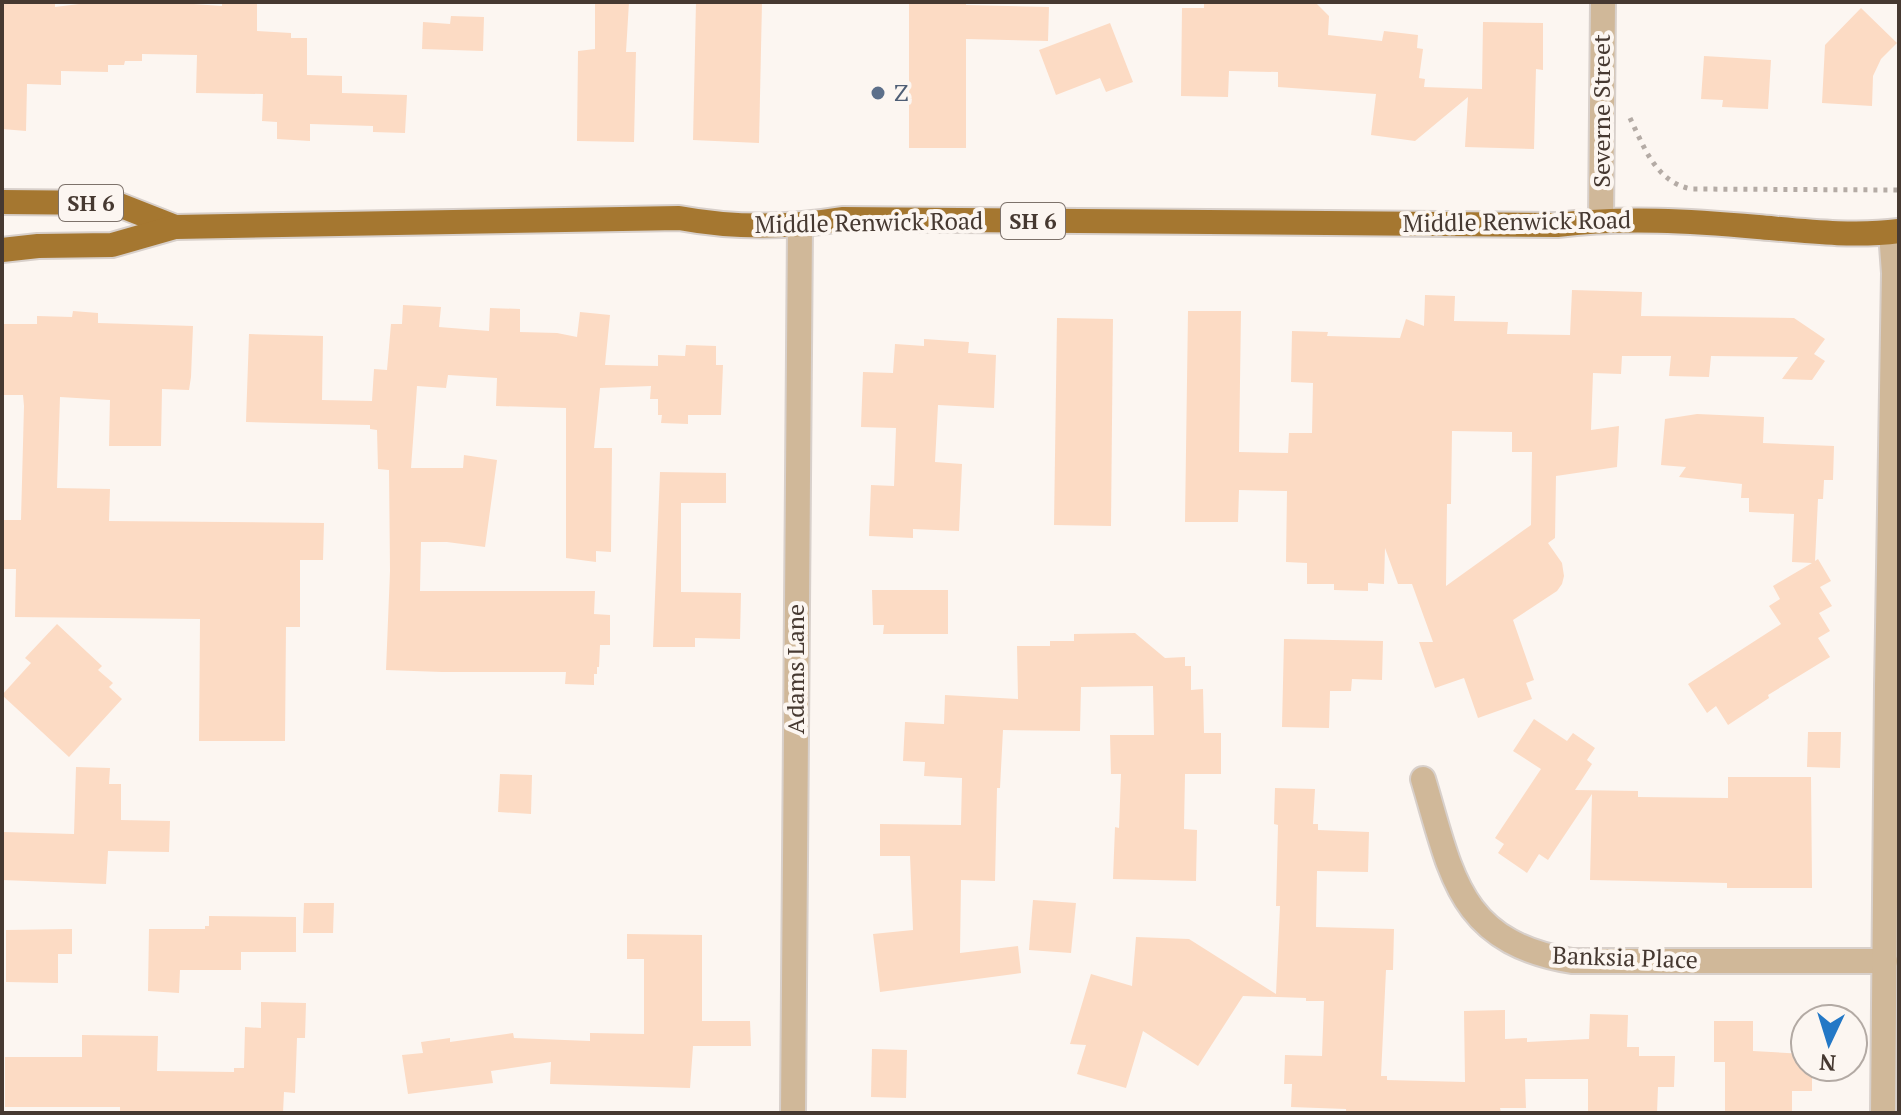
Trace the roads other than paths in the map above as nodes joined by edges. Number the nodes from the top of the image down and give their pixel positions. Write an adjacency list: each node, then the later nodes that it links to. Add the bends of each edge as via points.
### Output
1 (1603, 2): 3 (street, Severne Street)
2 (2, 202): 5 (highway, Middle Renwick Road / SH 6, via 114,203)
3 (1601, 220): 4 (highway, Middle Renwick Road / SH 6, via 1541,225 842,219); 6 (highway, Middle Renwick Road / SH 6)
4 (800, 226): 5 (highway, Middle Renwick Road / SH 6, via 718,225 679,218); 11 (street, Adams Lane)
5 (175, 227): 7 (highway, Middle Renwick Road / SH 6, via 112,245)
6 (1895, 232): 8 (street)
7 (2, 250)
8 (1893, 686): 10 (street)
9 (1423, 779): 10 (street, Banksia Place, via 1454,881 1477,916 1538,955 1572,961)
10 (1885, 961): 12 (street)
11 (793, 1113)
12 (1883, 1113)

